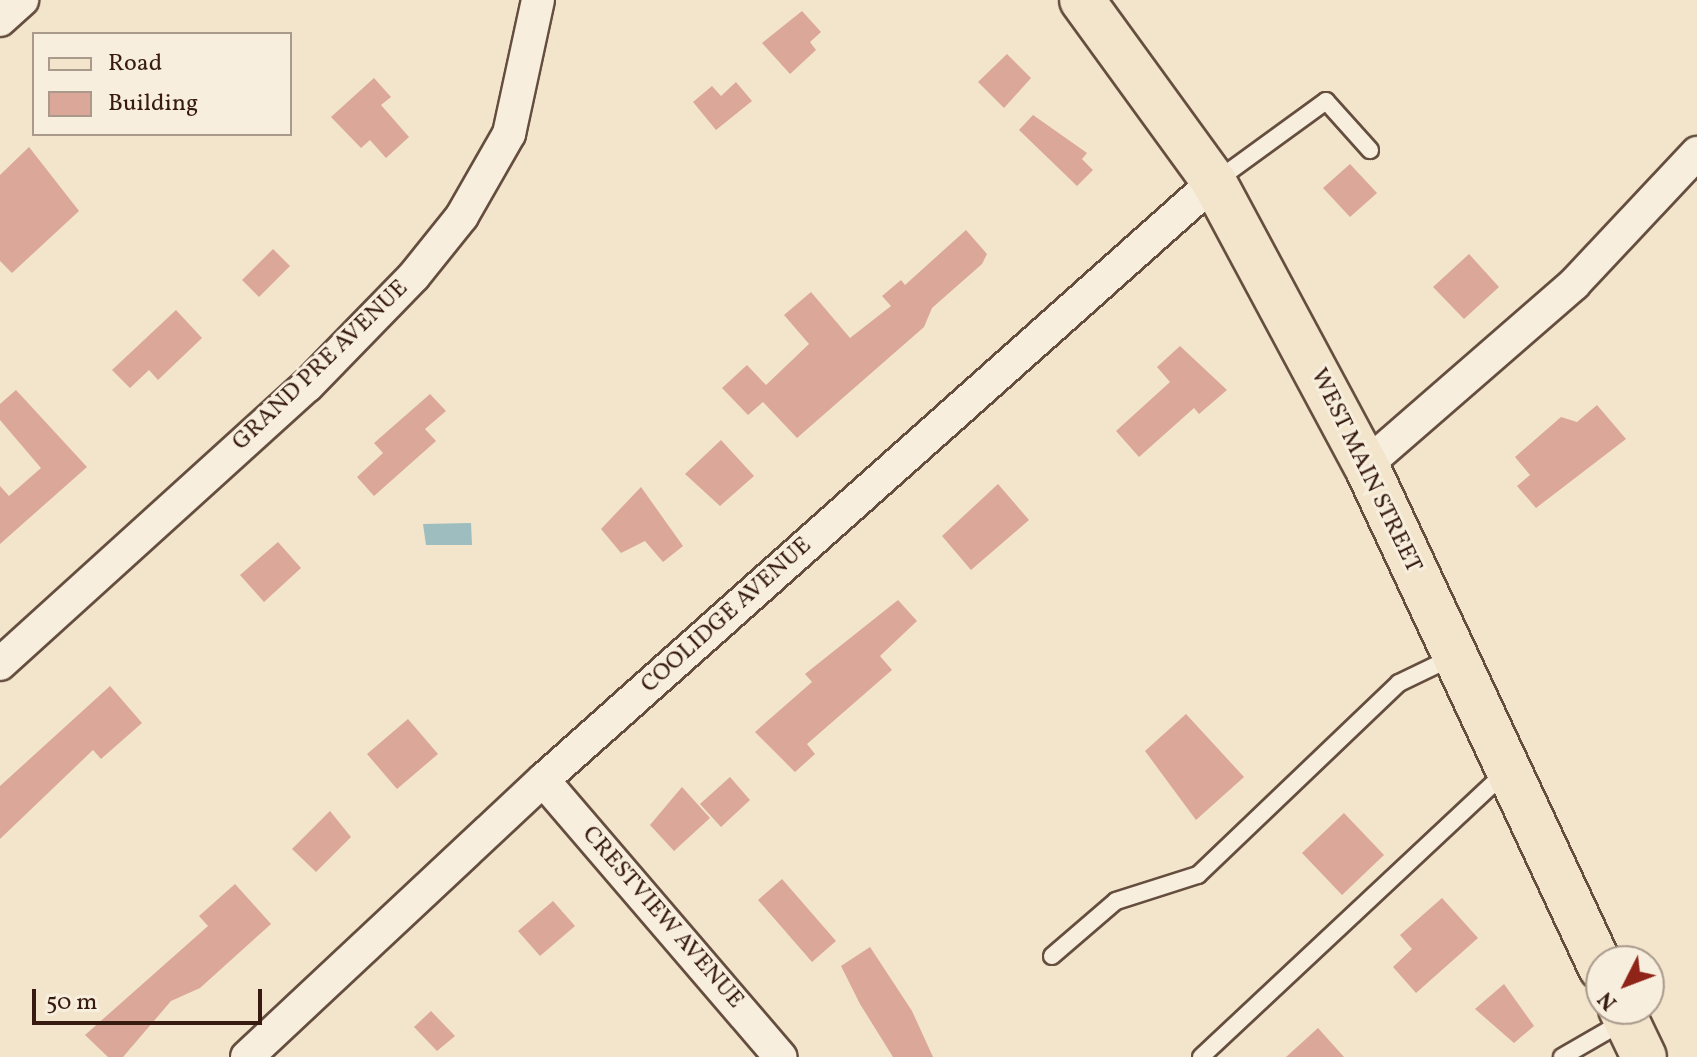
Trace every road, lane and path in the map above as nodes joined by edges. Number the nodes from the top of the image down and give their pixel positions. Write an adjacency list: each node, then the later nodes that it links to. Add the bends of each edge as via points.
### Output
1 (22, 0): 4 (street)
2 (538, 0): 10 (street, GRAND PRE AVENUE, via 509,134 462,216 414,276 307,386)
3 (1082, 0): 7 (main road, WEST MAIN STREET)
4 (0, 20)
5 (1370, 150): 7 (lane, via 1326,101)
6 (1697, 153): 8 (street, via 1574,284)
7 (1214, 182): 8 (main road, WEST MAIN STREET); 12 (street, COOLIDGE AVENUE)
8 (1366, 465): 9 (main road, WEST MAIN STREET)
9 (1455, 656): 11 (main road, WEST MAIN STREET); 14 (lane, via 1399,683 1198,875 1116,901)
10 (0, 664)
11 (1508, 771): 13 (main road, WEST MAIN STREET); 18 (lane)
12 (543, 780): 16 (street, COOLIDGE AVENUE); 17 (street, CRESTVIEW AVENUE)
13 (1590, 945)
14 (1052, 956)
15 (1630, 1029): 19 (lane)
16 (247, 1057)
17 (780, 1057)
18 (1201, 1057)
19 (1562, 1057)

